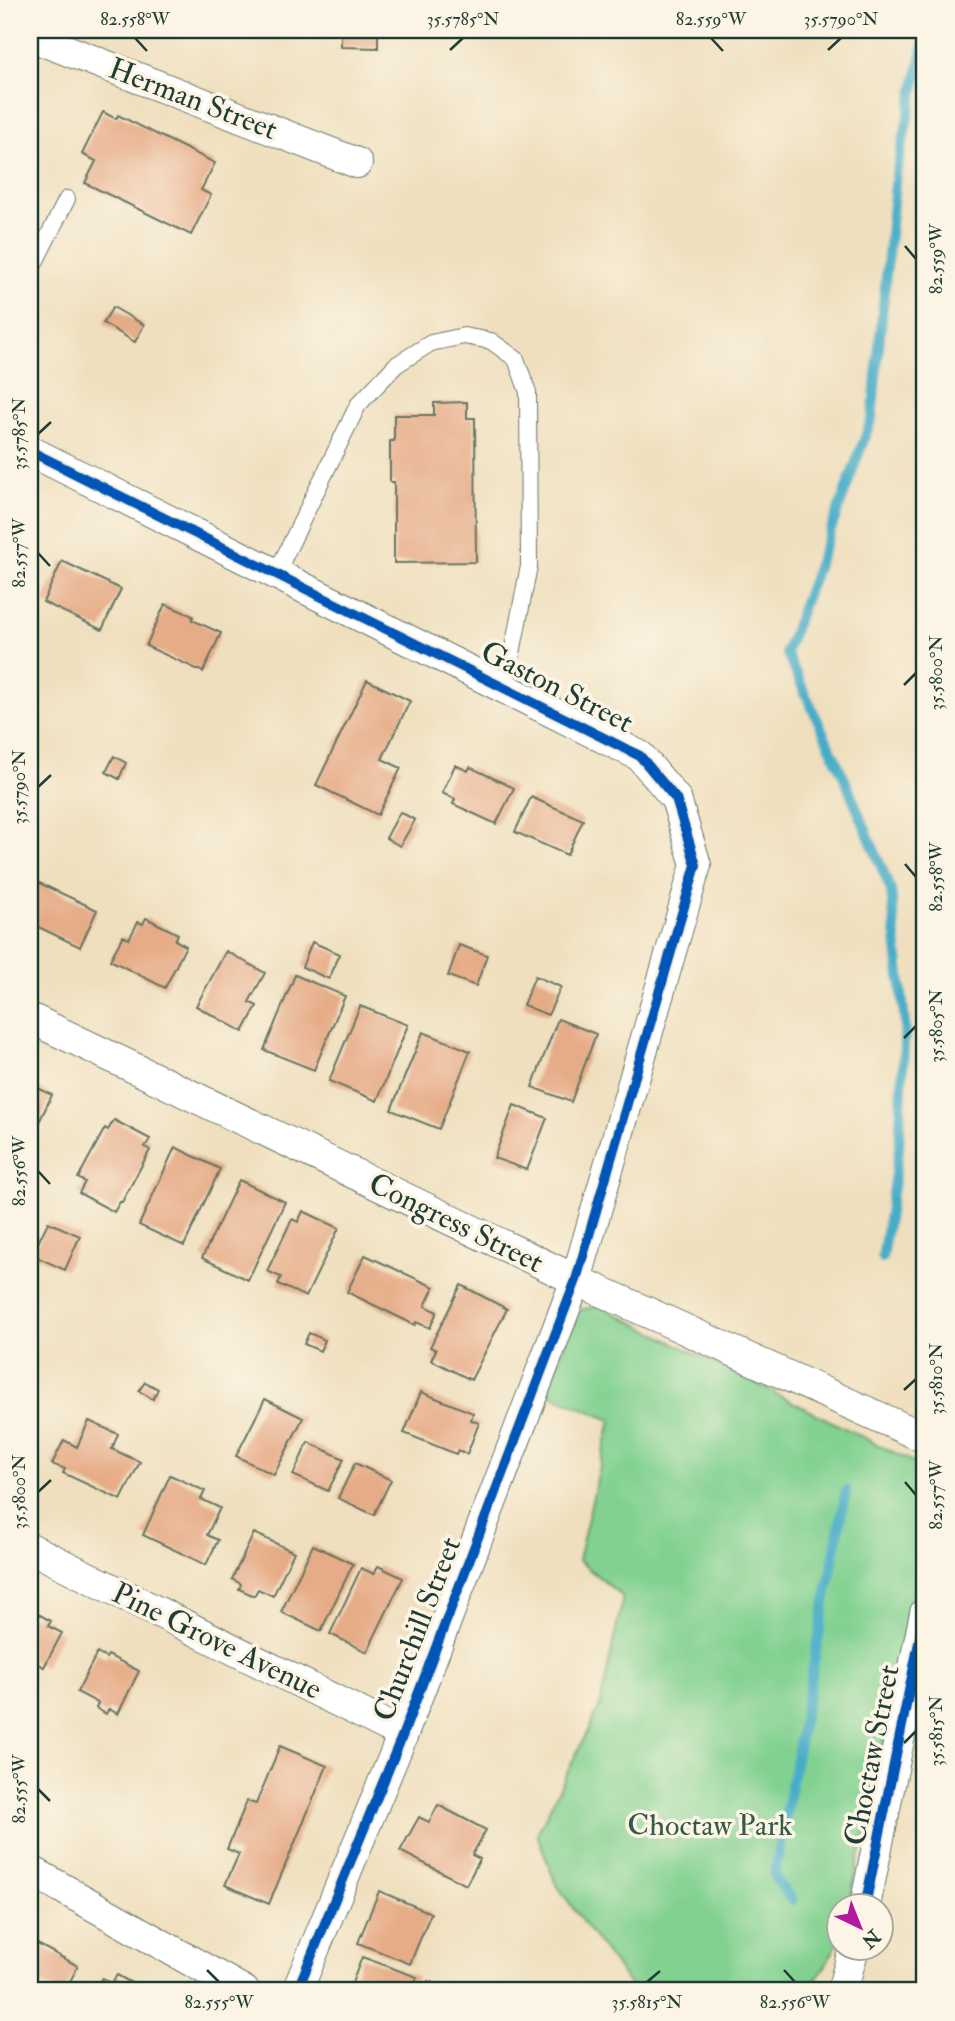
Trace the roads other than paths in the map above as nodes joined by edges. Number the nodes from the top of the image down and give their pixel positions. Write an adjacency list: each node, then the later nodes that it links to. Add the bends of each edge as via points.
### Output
1 (30, 36): 2 (street, Herman Street)
2 (357, 163)
3 (67, 198): 4 (lane)
4 (30, 272)
5 (30, 451): 6 (street, Gaston Street)
6 (276, 574): 7 (street, Gaston Street); 7 (lane, via 358,405 396,365 431,343 464,336 491,341 516,359 528,392 529,566)
7 (505, 688): 9 (street, Gaston Street, via 640,756 676,799 695,865)
8 (30, 1018): 9 (street, Congress Street)
9 (576, 1280): 10 (street, Congress Street); 13 (street, Churchill Street)
10 (925, 1438)
11 (30, 1548): 13 (street, Pine Grove Avenue)
12 (925, 1613): 15 (street, Choctaw Street)
13 (403, 1734): 18 (street, Churchill Street)
14 (30, 1870): 17 (street)
15 (868, 1892)
16 (850, 1962): 19 (street)
17 (244, 1991)
18 (297, 1991)
19 (842, 1991)

